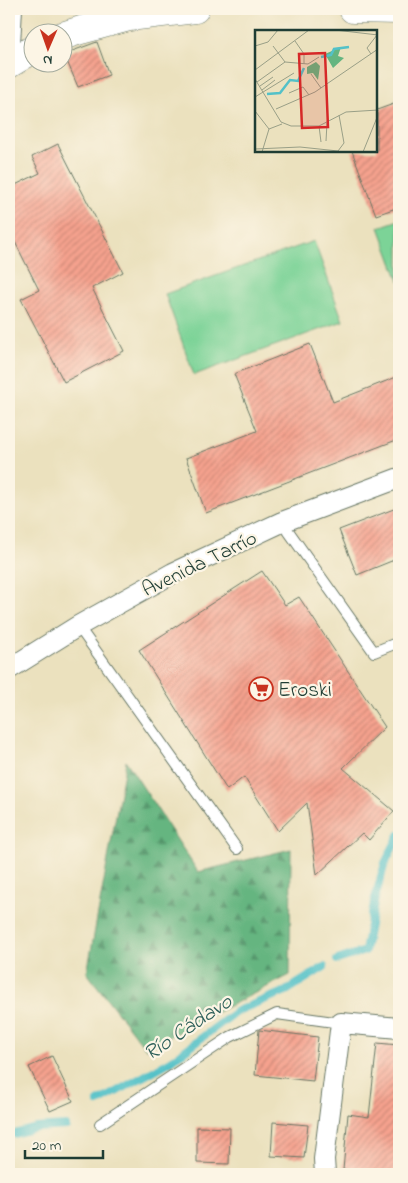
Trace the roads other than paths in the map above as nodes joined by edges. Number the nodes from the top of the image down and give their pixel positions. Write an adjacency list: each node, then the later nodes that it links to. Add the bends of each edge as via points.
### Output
1 (12, 9): 8 (street)
2 (195, 9): 5 (street)
3 (353, 9): 4 (street)
4 (399, 10)
5 (129, 13): 6 (street)
6 (72, 33)
7 (22, 55): 8 (street)
8 (9, 62)
9 (399, 478): 10 (street, Avenida Tarrío)
10 (282, 522): 11 (street, Avenida Tarrío, via 173,573); 12 (lane, via 374,652)
11 (78, 626): 13 (street, Avenida Tarrío); 14 (lane)
12 (399, 642)
13 (9, 669)
14 (237, 849)
15 (340, 1023): 16 (street); 17 (lane, via 277,1014 230,1037); 18 (street)
16 (399, 1028)
17 (100, 1124)
18 (325, 1174)

